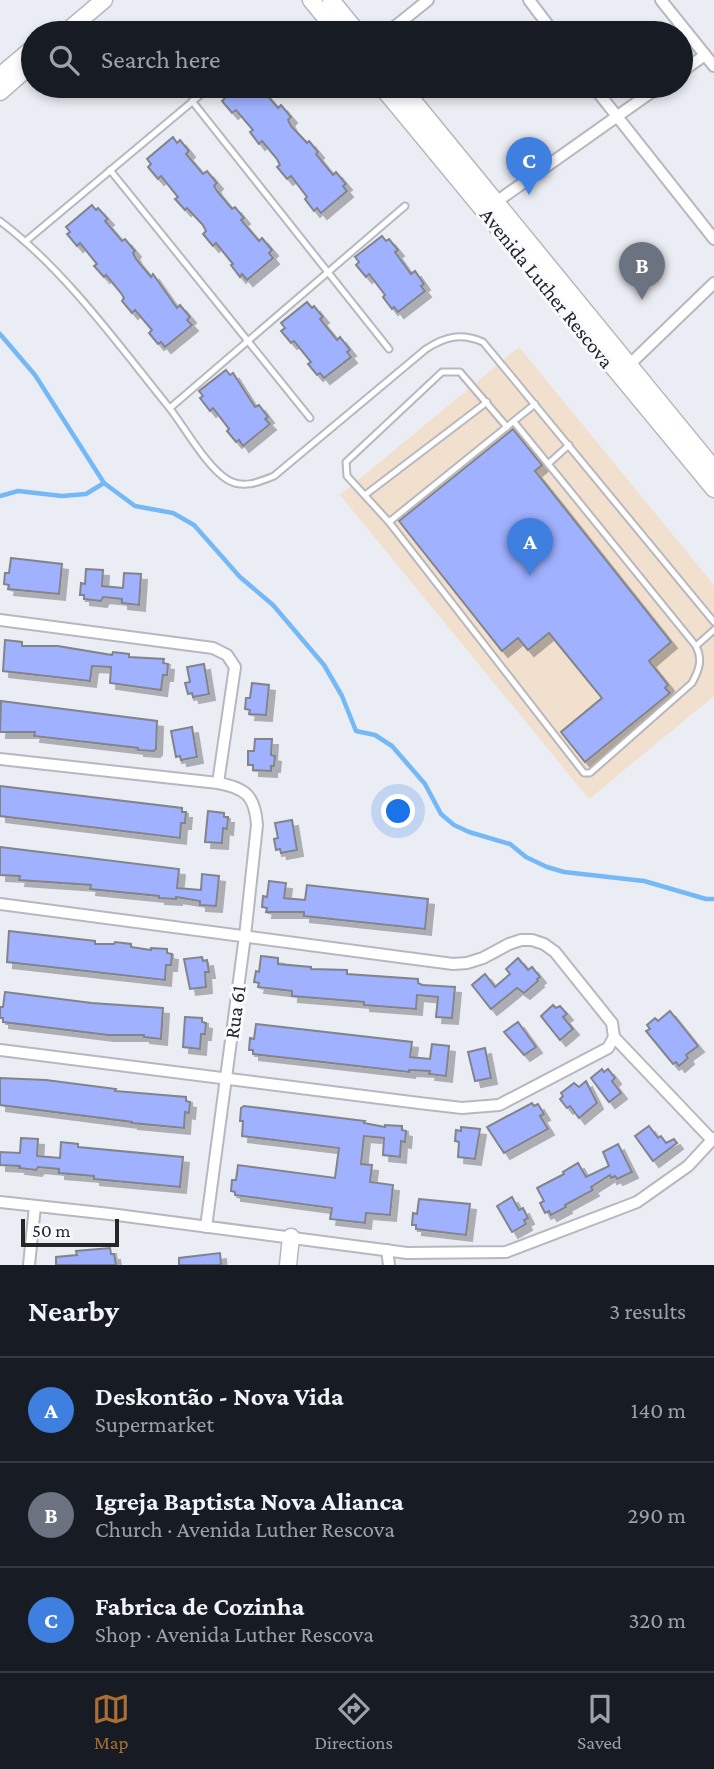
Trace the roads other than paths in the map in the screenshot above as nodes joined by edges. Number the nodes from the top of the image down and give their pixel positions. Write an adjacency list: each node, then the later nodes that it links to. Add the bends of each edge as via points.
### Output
1 (90, 0): 8 (main road)
2 (104, 0): 9 (main road)
3 (311, 0): 10 (main road)
4 (331, 0): 11 (main road)
5 (428, 0): 12 (street)
6 (529, 0): 13 (street)
7 (661, 0): 14 (street)
8 (65, 21)
9 (79, 21)
10 (328, 21)
11 (348, 21)
12 (402, 21)
13 (545, 21)
14 (678, 21)
15 (693, 40): 16 (street)
16 (705, 55): 18 (street); 19 (street)
17 (21, 58): 21 (main road)
18 (693, 64)
19 (714, 66)
20 (21, 74): 22 (main road)
21 (0, 76)
22 (0, 92)
23 (196, 98): 28 (lane)
24 (391, 98): 50 (main road, Avenida Luther Rescova)
25 (411, 98): 31 (main road, Avenida Luther Rescova)
26 (602, 98): 29 (street)
27 (642, 98): 29 (street)
28 (192, 101): 30 (lane); 36 (lane)
29 (616, 116): 31 (street); 34 (street)
30 (110, 170): 35 (lane); 38 (lane)
31 (496, 202): 40 (main road, Avenida Luther Rescova)
32 (405, 206): 36 (lane)
33 (0, 221): 35 (lane)
34 (714, 239)
35 (26, 241): 43 (lane)
36 (328, 273): 38 (lane); 39 (lane)
37 (714, 283): 40 (street)
38 (249, 341): 43 (lane); 44 (lane)
39 (389, 349)
40 (629, 365): 49 (main road, Avenida Luther Rescova)
41 (487, 402): 46 (lane); 51 (lane); 51 (lane, via 460,372 442,372 346,461 347,475)
42 (535, 404): 43 (lane, via 483,342 454,335 426,349 274,476 257,484 230,481 218,472); 45 (lane); 47 (lane)
43 (170, 408)
44 (310, 418)
45 (514, 422): 46 (lane); 48 (lane)
46 (507, 427): 52 (lane)
47 (569, 445): 48 (lane); 54 (lane)
48 (548, 464): 56 (lane)
49 (714, 468)
50 (714, 489)
51 (365, 495): 52 (lane)
52 (389, 522): 56 (lane, via 587,774 692,683 701,663)
53 (0, 620): 58 (street, via 213,648 227,655 235,667)
54 (713, 621)
55 (714, 631): 56 (lane)
56 (696, 646)
57 (0, 759): 58 (street)
58 (218, 783): 60 (street, Rua 61, via 238,787 256,810)
59 (0, 904): 60 (street)
60 (245, 936): 61 (street, via 453,964 533,940 544,944 563,963 612,1023); 63 (street, Rua 61)
61 (614, 1037): 63 (street, via 608,1048 559,1074 499,1105 480,1108); 64 (street)
62 (0, 1050): 63 (street)
63 (226, 1078): 67 (street, Rua 61)
64 (713, 1139): 70 (street, via 688,1166 637,1202)
65 (0, 1202): 66 (street)
66 (35, 1206): 67 (street); 71 (street)
67 (206, 1227): 68 (street)
68 (291, 1237): 69 (street); 72 (main road)
69 (387, 1250): 70 (street); 73 (street)
70 (506, 1252): 74 (street)
71 (30, 1265)
72 (288, 1265)
73 (389, 1265)
74 (510, 1265)

